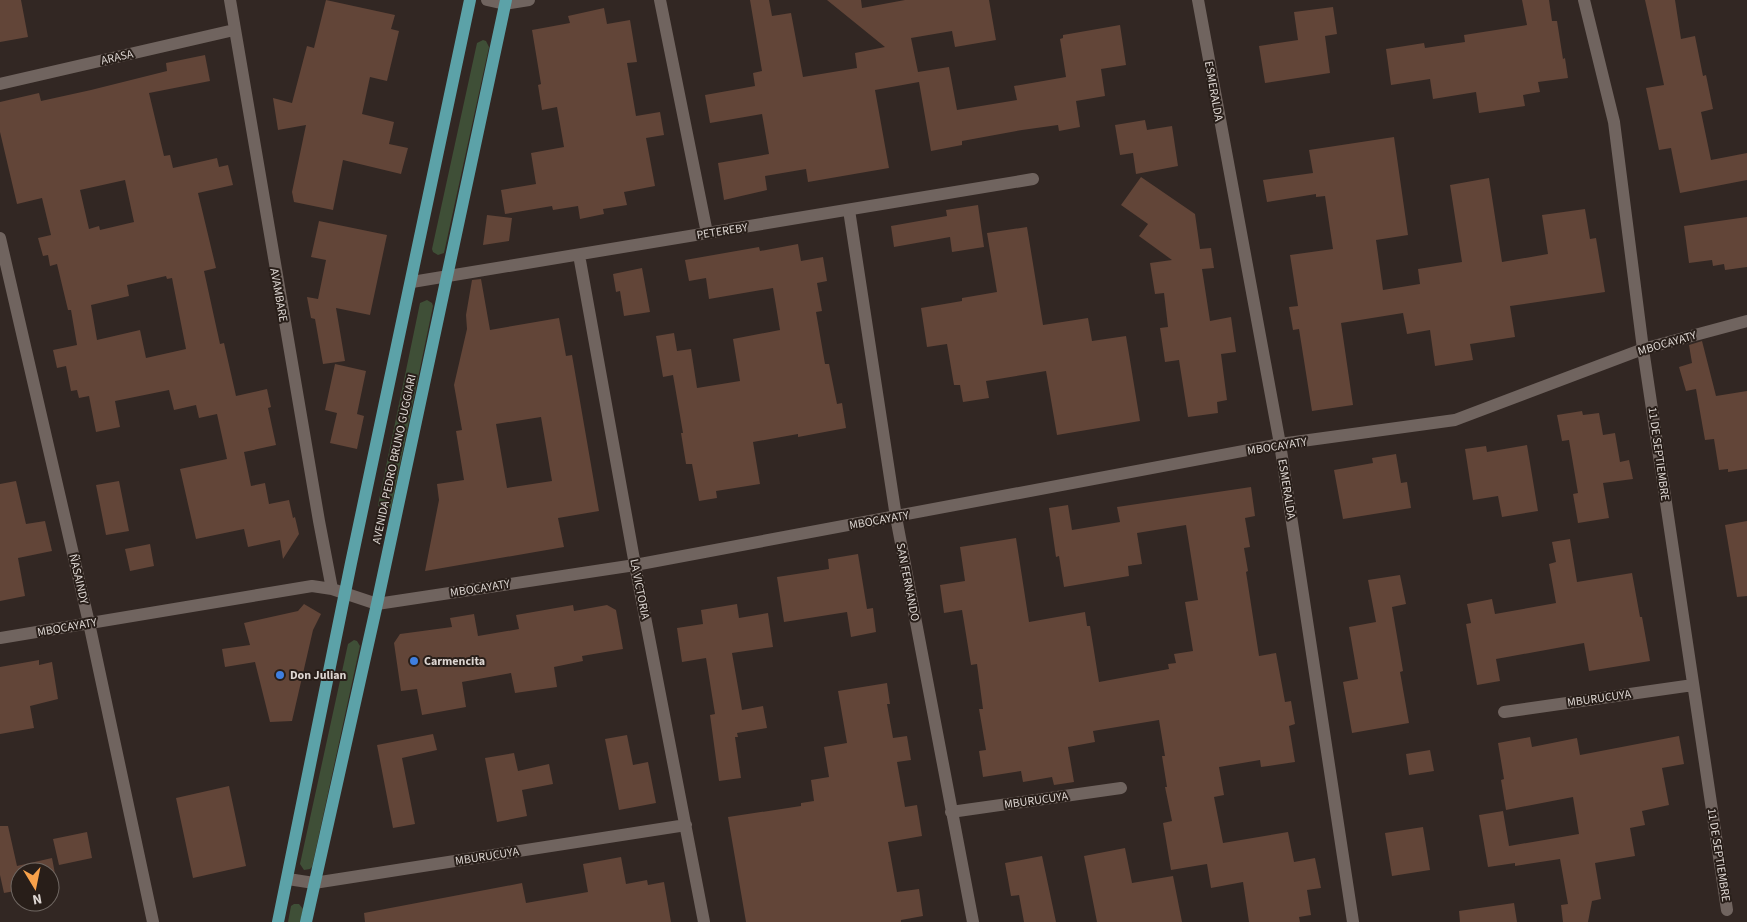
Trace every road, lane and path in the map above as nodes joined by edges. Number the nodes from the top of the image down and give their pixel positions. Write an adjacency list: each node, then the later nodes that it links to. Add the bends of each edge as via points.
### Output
1 (230, 0): 9 (street, AVAMBARE)
2 (470, 0): 17 (main road, AVENIDA PEDRO BRUNO GUGGIARI)
3 (487, 0): 8 (street)
4 (529, 0): 8 (street)
5 (660, 0): 13 (street)
6 (1198, 0): 20 (street, ESMERALDA)
7 (1584, 0): 19 (street, 11 DE SEPTIEMBRE, via 1614,122)
8 (506, 2): 16 (main road, AVENIDA PEDRO BRUNO GUGGIARI)
9 (234, 30): 10 (street, ARASA); 23 (street, AVAMBARE)
10 (0, 84)
11 (1033, 179): 12 (street, PETEREBY)
12 (849, 210): 13 (street, PETEREBY); 21 (street, SAN FERNANDO)
13 (707, 233): 15 (street, PETEREBY)
14 (0, 238): 26 (street, ÑASAINDY)
15 (579, 255): 16 (street, PETEREBY); 22 (street, LA VICTORIA)
16 (448, 276): 17 (street, PETEREBY); 25 (main road, AVENIDA PEDRO BRUNO GUGGIARI)
17 (412, 282): 24 (main road, AVENIDA PEDRO BRUNO GUGGIARI)
18 (1747, 321): 19 (street, MBOCAYATY)
19 (1643, 349): 20 (street, MBOCAYATY, via 1455,420); 28 (street, 11 DE SEPTIEMBRE)
20 (1280, 444): 21 (street, MBOCAYATY); 41 (street, ESMERALDA)
21 (896, 517): 22 (street, MBOCAYATY); 31 (street, SAN FERNANDO)
22 (635, 565): 25 (street, MBOCAYATY); 32 (street, LA VICTORIA)
23 (332, 589): 24 (street, MBOCAYATY); 26 (street, MBOCAYATY, via 312,586)
24 (346, 594): 25 (street, MBOCAYATY); 33 (main road, AVENIDA PEDRO BRUNO GUGGIARI)
25 (377, 604): 34 (main road, AVENIDA PEDRO BRUNO GUGGIARI)
26 (89, 623): 27 (street, MBOCAYATY); 36 (street, ÑASAINDY)
27 (0, 638)
28 (1693, 685): 29 (street, MBURUCUYA); 35 (street, 11 DE SEPTIEMBRE)
29 (1504, 712)
30 (1121, 788): 31 (street, MBURUCUYA)
31 (951, 812): 40 (street, SAN FERNANDO)
32 (686, 825): 34 (street, MBURUCUYA); 39 (street, LA VICTORIA)
33 (288, 880): 34 (street, MBURUCUYA); 37 (main road, AVENIDA PEDRO BRUNO GUGGIARI)
34 (314, 883): 38 (main road, AVENIDA PEDRO BRUNO GUGGIARI)
35 (1727, 910)
36 (153, 922)
37 (278, 922)
38 (306, 922)
39 (704, 922)
40 (973, 922)
41 (1352, 922)

